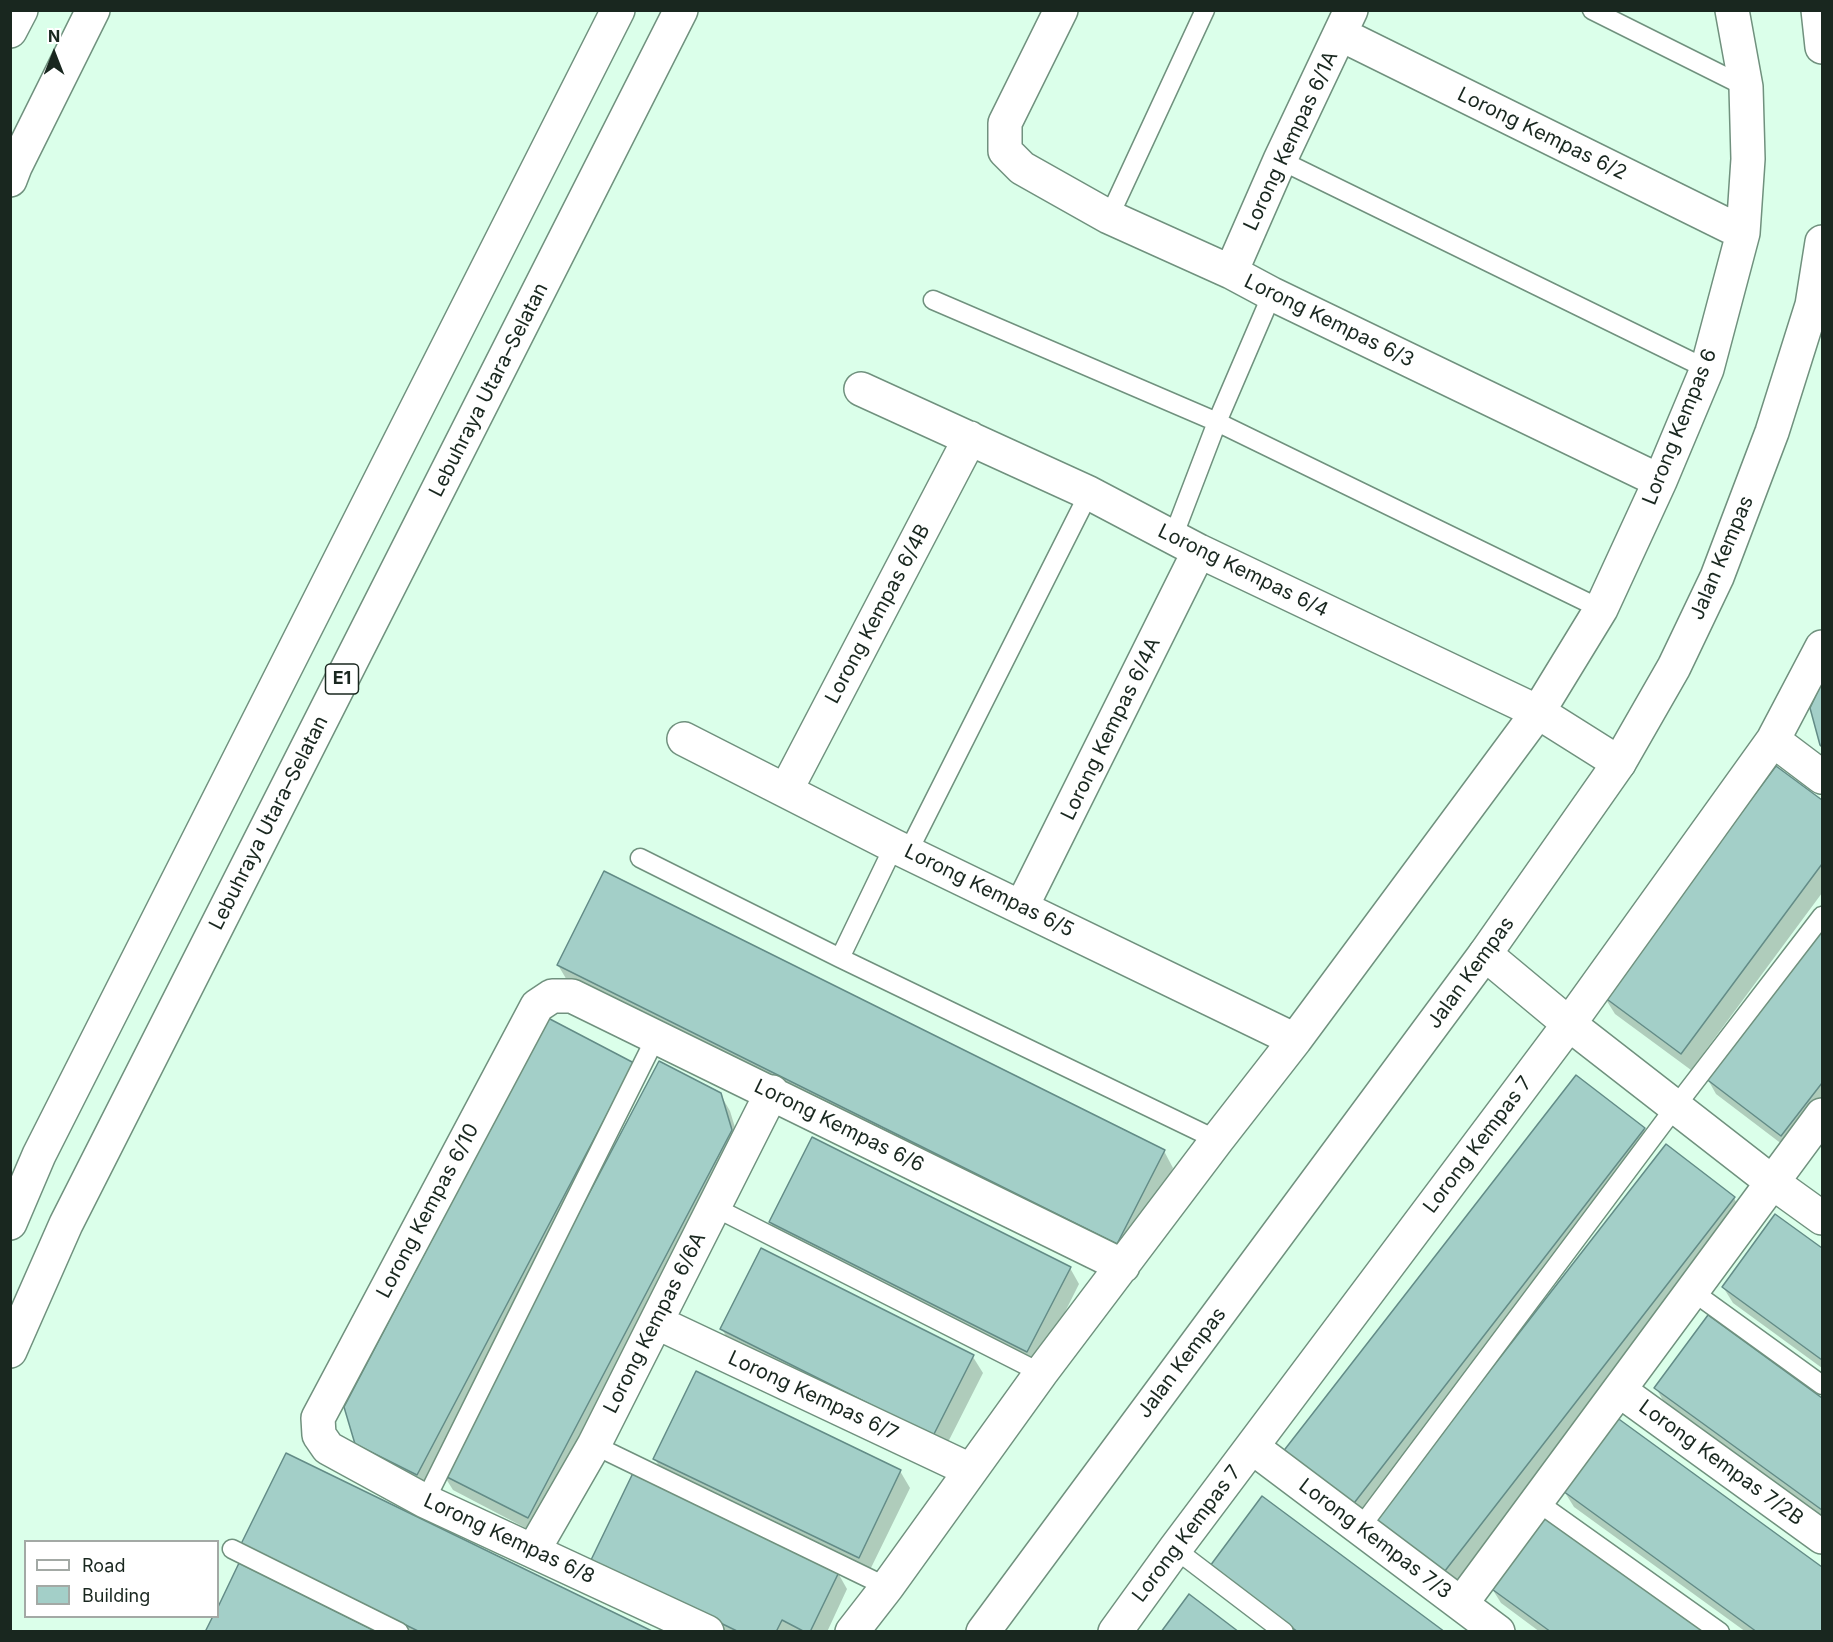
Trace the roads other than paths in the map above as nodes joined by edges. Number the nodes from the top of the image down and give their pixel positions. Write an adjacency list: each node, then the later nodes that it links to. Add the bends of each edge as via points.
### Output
1 (21, 10): 11 (main road)
2 (93, 10): 15 (main road)
3 (618, 10): 54 (main road, via 44,1144)
4 (681, 10): 58 (main road, Lebuhraya Utara–Selatan / E1, via 66,1224)
5 (1061, 10): 16 (main road, Lorong Kempas 6/3, via 1005,123 1005,151 1022,168)
6 (1205, 10): 16 (lane)
7 (1592, 10): 13 (lane)
8 (1732, 10): 13 (main road, Lorong Kempas 6)
9 (1818, 10): 12 (main road)
10 (1345, 22): 14 (main road, Lorong Kempas 6/1A); 17 (main road, Lorong Kempas 6/2)
11 (10, 31)
12 (1822, 47)
13 (1746, 87): 17 (main road, Lorong Kempas 6, via 1748,159)
14 (1280, 160): 19 (main road, Lorong Kempas 6/1A); 22 (lane)
15 (10, 180)
16 (1110, 217): 19 (main road, Lorong Kempas 6/3)
17 (1743, 234): 22 (main road, Lorong Kempas 6)
18 (1822, 242): 34 (main road, Jalan Kempas, via 1812,305 1773,432 1717,577 1674,667)
19 (1232, 272): 20 (main road, Lorong Kempas 6/3)
20 (1272, 294): 24 (lane); 26 (main road, Lorong Kempas 6/3)
21 (933, 300): 24 (lane)
22 (1707, 369): 26 (main road, Lorong Kempas 6)
23 (861, 389): 25 (main road, Lorong Kempas 6/4)
24 (1217, 422): 28 (lane); 29 (lane)
25 (970, 438): 27 (main road, Lorong Kempas 6/4); 36 (main road, Lorong Kempas 6/4B)
26 (1660, 481): 29 (main road, Lorong Kempas 6)
27 (1089, 493): 28 (main road, Lorong Kempas 6/4); 37 (lane)
28 (1186, 544): 31 (main road, Lorong Kempas 6/4); 39 (main road, Lorong Kempas 6/4A)
29 (1601, 609): 31 (main road, Lorong Kempas 6)
30 (1822, 647): 33 (main road, Lorong Kempas 7)
31 (1538, 712): 34 (main road, Lorong Kempas 6/4); 46 (main road, Lorong Kempas 6)
32 (684, 739): 36 (main road, Lorong Kempas 6/5)
33 (1773, 740): 35 (main road); 44 (main road, Lorong Kempas 7)
34 (1619, 764): 41 (main road, Jalan Kempas)
35 (1822, 777)
36 (786, 790): 37 (main road, Lorong Kempas 6/5)
37 (901, 849): 39 (main road, Lorong Kempas 6/5); 42 (lane)
38 (640, 858): 42 (lane)
39 (1022, 906): 46 (main road, Lorong Kempas 6/5)
40 (1822, 916): 48 (lane)
41 (1485, 954): 44 (main road); 78 (main road, Jalan Kempas)
42 (840, 958): 50 (lane)
43 (552, 996): 45 (main road, Lorong Kempas 6/6, via 572,996); 62 (main road, Lorong Kempas 6/10, via 537,1006 514,1048 318,1418)
44 (1569, 1024): 48 (main road); 64 (main road, Lorong Kempas 7)
45 (656, 1036): 47 (main road, Lorong Kempas 6/6); 66 (lane)
46 (1295, 1040): 50 (main road, Lorong Kempas 6)
47 (772, 1092): 52 (main road, Lorong Kempas 6/6A); 55 (main road, Lorong Kempas 6/6)
48 (1676, 1106): 51 (main road); 68 (lane)
49 (1822, 1115): 51 (main road)
50 (1217, 1140): 55 (main road, Lorong Kempas 6)
51 (1772, 1182): 53 (main road); 56 (main road)
52 (714, 1207): 57 (main road, Lorong Kempas 6/6A); 59 (lane)
53 (1822, 1218)
54 (10, 1223)
55 (1124, 1266): 59 (main road, Lorong Kempas 6)
56 (1692, 1291): 60 (lane); 61 (main road)
57 (656, 1322): 63 (main road, Lorong Kempas 6/6A); 65 (main road, Lorong Kempas 6/7)
58 (10, 1351)
59 (1041, 1373): 65 (main road, Lorong Kempas 6)
60 (1822, 1385)
61 (1619, 1390): 67 (main road); 69 (main road, Lorong Kempas 7/2B)
62 (319, 1435): 66 (main road, Lorong Kempas 6/8, via 328,1448)
63 (594, 1445): 72 (main road, Lorong Kempas 6/6A); 73 (lane)
64 (1252, 1447): 68 (main road, Lorong Kempas 7/3); 71 (main road, Lorong Kempas 7)
65 (970, 1470): 73 (main road, Lorong Kempas 6)
66 (425, 1501): 72 (main road, Lorong Kempas 6/8)
67 (1536, 1501): 74 (main road); 82 (lane)
68 (1360, 1528): 74 (main road, Lorong Kempas 7/3)
69 (1822, 1537)
70 (232, 1549): 75 (lane)
71 (1175, 1549): 79 (main road, Lorong Kempas 7); 80 (lane)
72 (533, 1551): 76 (main road, Lorong Kempas 6/8)
73 (887, 1587): 77 (main road, Lorong Kempas 6)
74 (1461, 1604): 81 (main road, Lorong Kempas 7/3)
75 (399, 1632)
76 (707, 1632)
77 (852, 1632)
78 (983, 1632)
79 (1115, 1632)
80 (1284, 1632)
81 (1498, 1632)
82 (1720, 1632)

